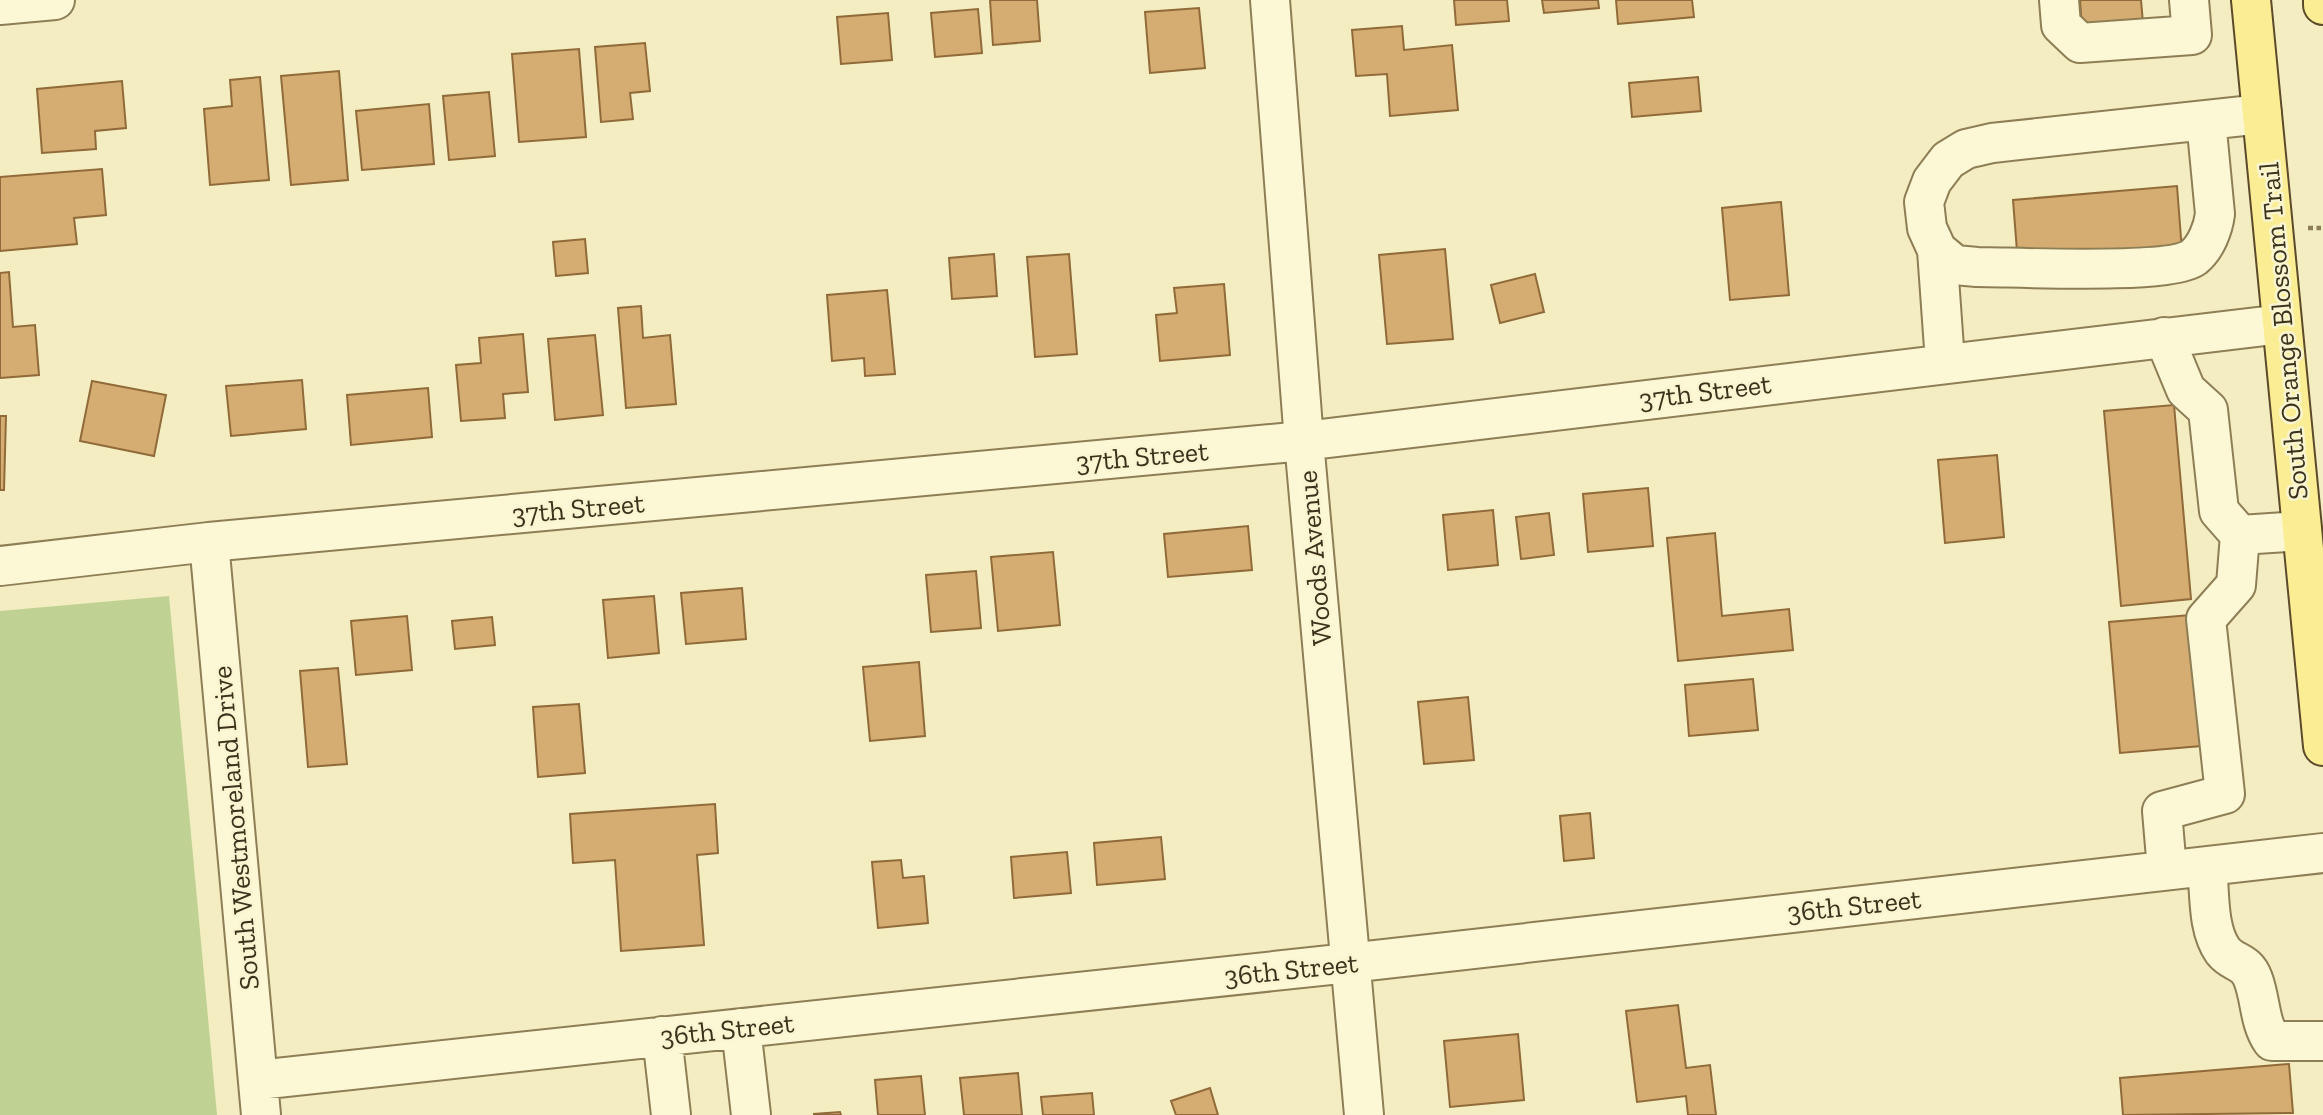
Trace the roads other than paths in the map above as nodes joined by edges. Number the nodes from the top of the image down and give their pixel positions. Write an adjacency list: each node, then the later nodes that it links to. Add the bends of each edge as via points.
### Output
1 (55, 0): 6 (street)
2 (1270, 0): 13 (street, Woods Avenue)
3 (2059, 0): 4 (street, via 2062,25 2080,43 2192,35)
4 (2189, 0)
5 (2250, 0): 7 (main road, South Orange Blossom Trail)
6 (0, 5)
7 (2262, 114): 8 (street); 10 (main road, South Orange Blossom Trail)
8 (2206, 120): 9 (street, via 1966,149 1948,160 1924,202 1927,228); 9 (street, via 2215,214 2213,227 2192,258 2130,267 1977,267 1955,265)
9 (1937, 250): 12 (street)
10 (2282, 324): 11 (street, 37th Street); 14 (main road, South Orange Blossom Trail)
11 (2164, 337): 12 (street, 37th Street); 15 (street, via 2186,390 2208,410 2219,511)
12 (1945, 362): 13 (street, 37th Street)
13 (1304, 441): 16 (street, 37th Street); 22 (street, Woods Avenue)
14 (2302, 531): 15 (street); 18 (main road, South Orange Blossom Trail)
15 (2240, 536): 21 (street, via 2236,585 2206,619 2225,794 2162,811)
16 (209, 542): 17 (street, 37th Street); 26 (street, South Westmoreland Drive)
17 (0, 566)
18 (2323, 746)
19 (2323, 853): 20 (street, 36th Street)
20 (2207, 866): 21 (street, 36th Street); 25 (street, via 2216,937 2224,953 2245,964 2265,1031 2272,1041)
21 (2167, 870): 22 (street, 36th Street)
22 (1349, 963): 23 (street, 36th Street); 29 (street, Woods Avenue)
23 (741, 1028): 24 (street, 36th Street); 28 (street)
24 (662, 1036): 26 (street, 36th Street); 27 (street)
25 (2323, 1041)
26 (259, 1097)
27 (671, 1115)
28 (751, 1115)
29 (1364, 1115)

